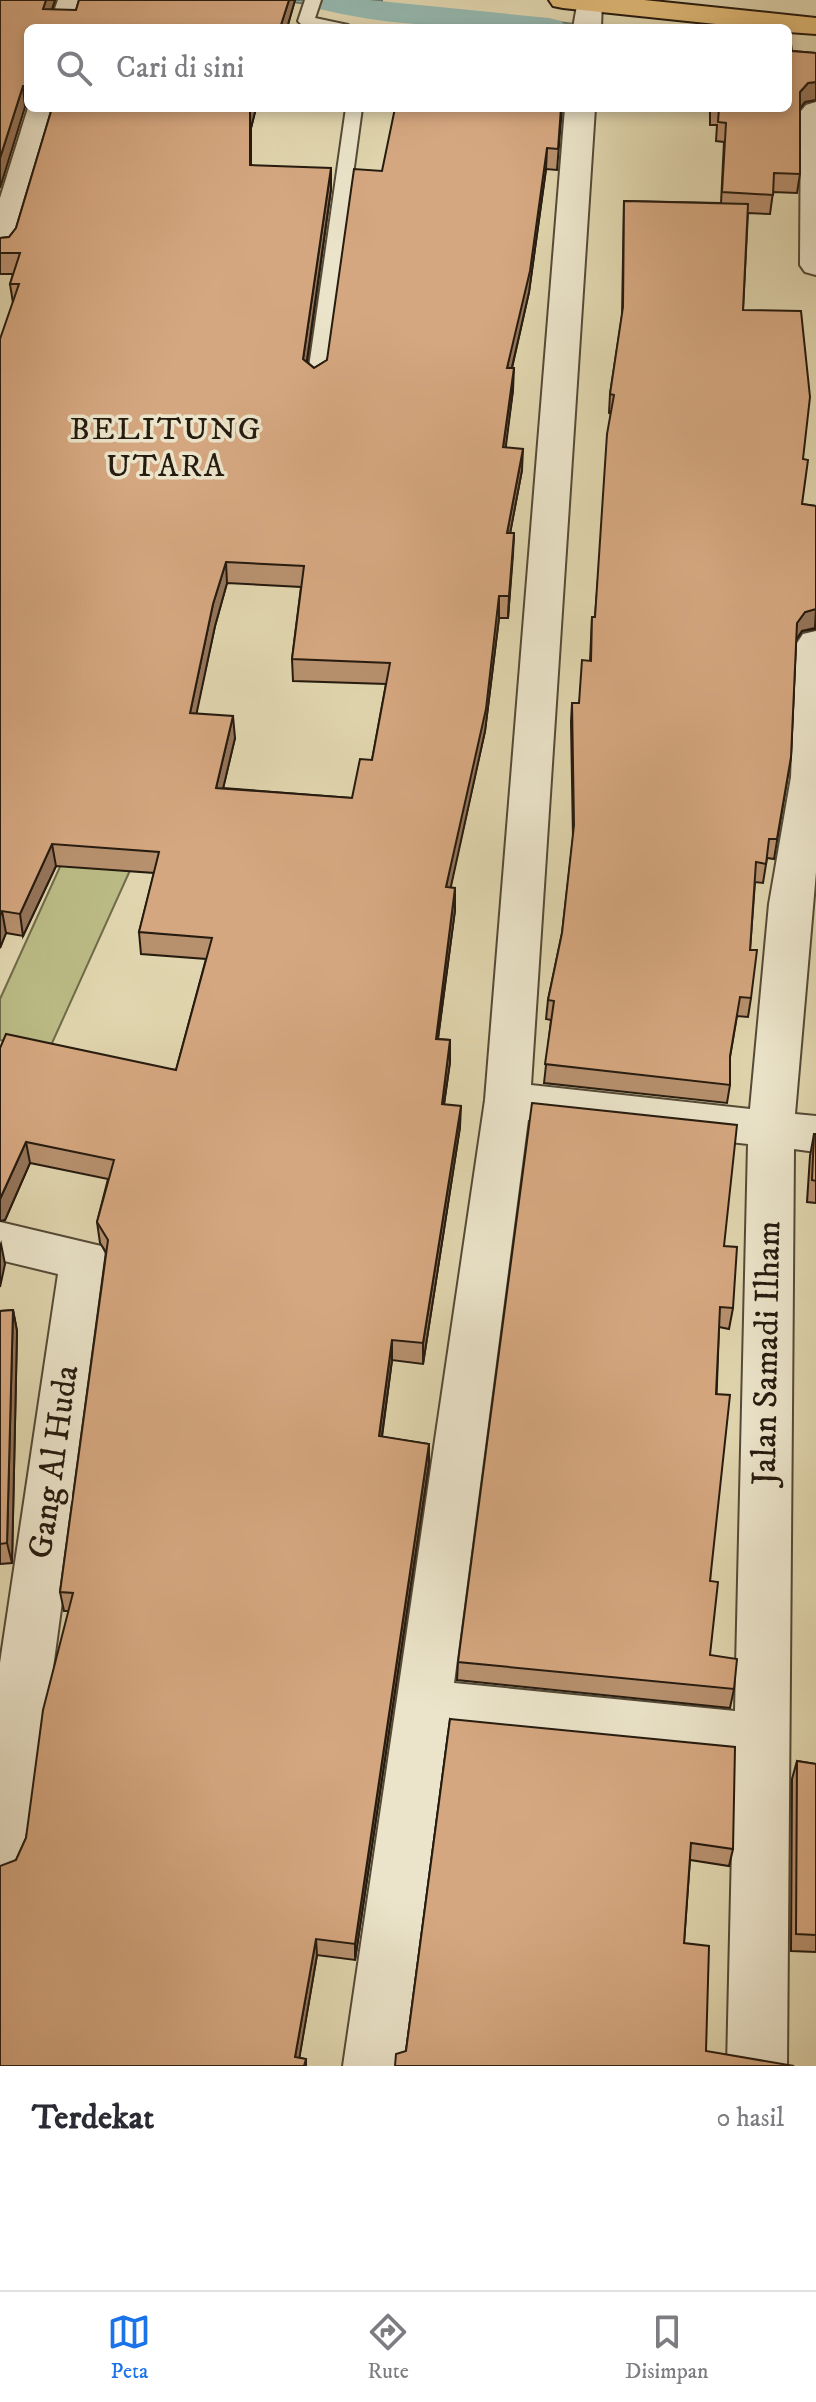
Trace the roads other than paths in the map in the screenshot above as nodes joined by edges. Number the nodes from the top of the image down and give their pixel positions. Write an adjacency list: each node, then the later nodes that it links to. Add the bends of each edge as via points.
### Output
1 (72, 0): 5 (street)
2 (312, 4): 6 (lane, via 306,21)
3 (681, 6): 4 (main road); 7 (main road)
4 (582, 13)
5 (63, 24)
6 (322, 24)
7 (816, 26)
8 (816, 111): 13 (street)
9 (42, 112): 12 (street)
10 (353, 112): 14 (lane)
11 (580, 112): 19 (street)
12 (0, 248)
13 (816, 265)
14 (316, 381)
15 (816, 643): 16 (street, Jalan Samadi Ilham)
16 (815, 700): 17 (street, Jalan Samadi Ilham)
17 (810, 821): 18 (street, Jalan Samadi Ilham)
18 (803, 906): 20 (street, Jalan Samadi Ilham)
19 (508, 1100): 20 (street); 23 (street)
20 (793, 1131): 24 (street, Jalan Samadi Ilham)
21 (0, 1241): 22 (street, Gang Al Huda, via 84,1260)
22 (12, 1664): 25 (street, Gang Al Huda)
23 (423, 1706): 24 (street); 27 (street)
24 (760, 1739): 26 (street, Jalan Samadi Ilham)
25 (0, 1854)
26 (764, 2065)
27 (373, 2066)

